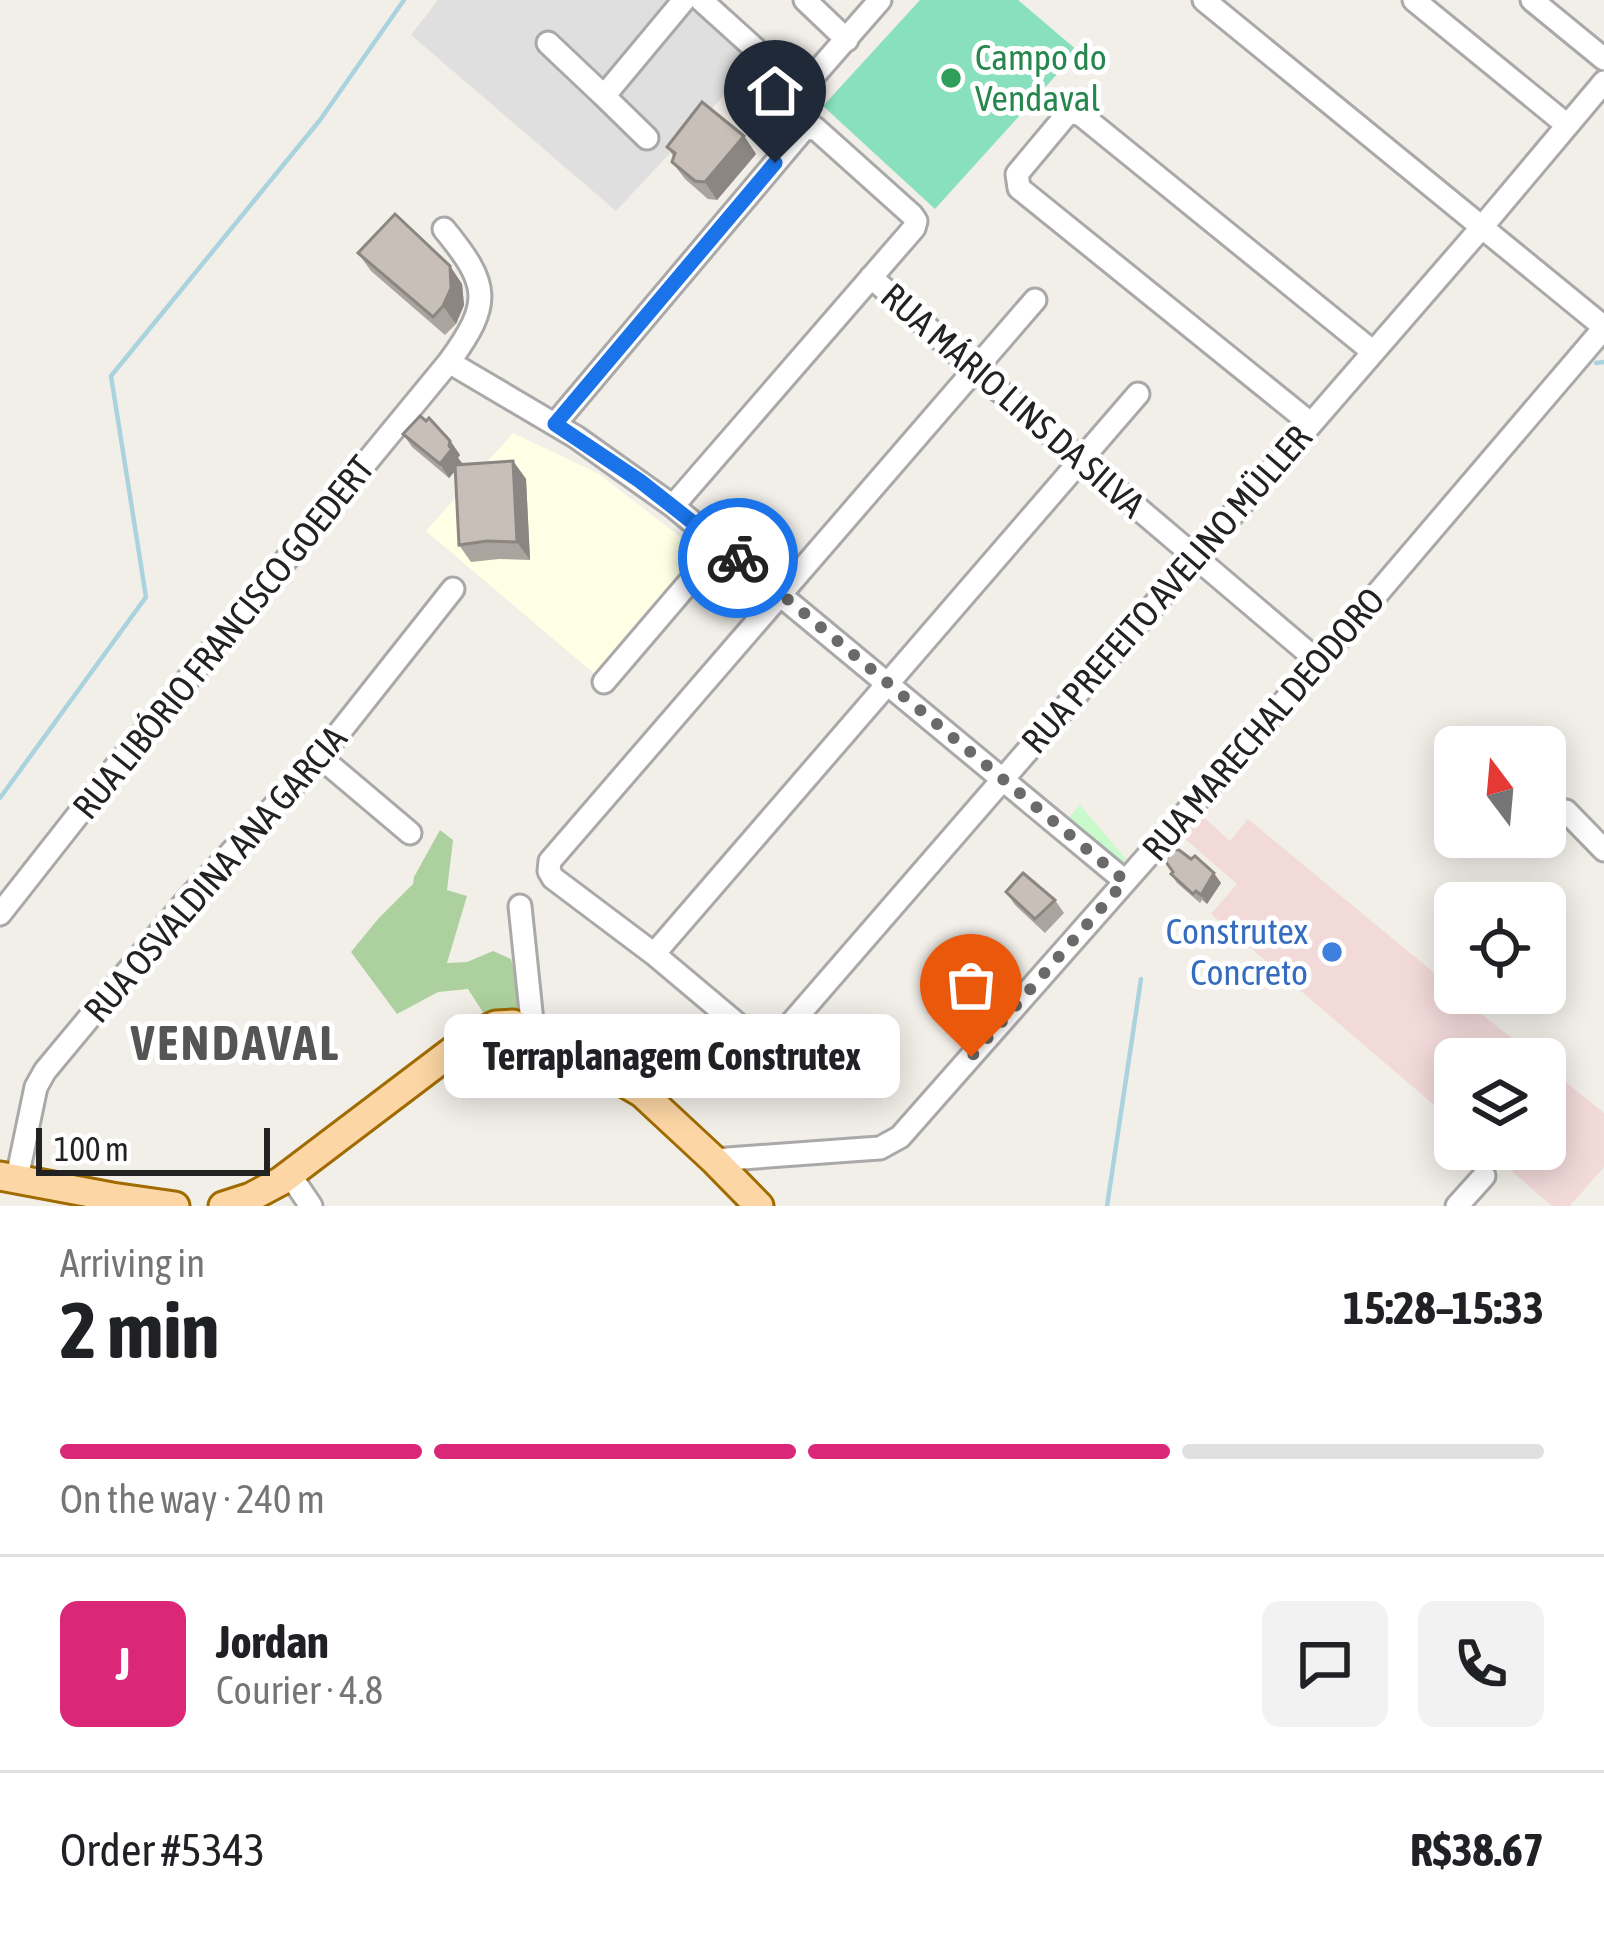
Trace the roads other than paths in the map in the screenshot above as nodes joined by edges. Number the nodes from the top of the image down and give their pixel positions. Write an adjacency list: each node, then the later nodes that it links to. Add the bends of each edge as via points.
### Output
1 (684, 0): 12 (street)
2 (701, 0): 8 (street, via 794,84 810,80)
3 (805, 0): 8 (street)
4 (880, 0): 8 (street)
5 (1204, 0): 15 (street)
6 (1414, 0): 13 (street)
7 (1532, 0): 10 (street)
8 (847, 40)
9 (548, 43): 12 (street)
10 (1604, 59)
11 (1604, 82): 13 (street, RUA PREFEITO AVELINO MÜLLER)
12 (604, 96): 14 (street)
13 (1567, 125): 15 (street, RUA PREFEITO AVELINO MÜLLER)
14 (647, 138)
15 (1482, 227): 19 (street); 20 (street, RUA PREFEITO AVELINO MÜLLER)
16 (444, 229): 21 (street, RUA LIBÓRIO FRANCISCO GOEDERT, via 468,259 481,298 475,326)
17 (871, 277): 22 (street, RUA MÁRIO LINS DA SILVA); 25 (street, via 916,221 815,128 803,130); 27 (street)
18 (1035, 300): 22 (street)
19 (1604, 327): 32 (street, RUA MARECHAL DEODORO)
20 (1372, 351): 24 (street, RUA PREFEITO AVELINO MÜLLER); 24 (street, via 1081,114 1068,113 1016,173 1019,188)
21 (449, 362): 25 (street); 42 (street, RUA LIBÓRIO FRANCISCO GOEDERT)
22 (975, 370): 26 (street, RUA MÁRIO LINS DA SILVA); 31 (street)
23 (1138, 394): 26 (street)
24 (1310, 423): 29 (street, RUA PREFEITO AVELINO MÜLLER)
25 (555, 424): 27 (street)
26 (1081, 460): 29 (street, RUA MÁRIO LINS DA SILVA); 34 (street)
27 (673, 506): 28 (street)
28 (721, 545): 31 (street); 33 (street)
29 (1194, 557): 32 (street, RUA MÁRIO LINS DA SILVA); 36 (street, RUA PREFEITO AVELINO MÜLLER)
30 (453, 589): 35 (street, RUA OSVALDINA ANA GARCIA)
31 (780, 594): 34 (street); 43 (street, via 550,861 553,878)
32 (1319, 662): 40 (street, RUA MARECHAL DEODORO)
33 (604, 682)
34 (888, 683): 36 (street); 43 (street)
35 (320, 757): 38 (street); 50 (street, RUA OSVALDINA ANA GARCIA, via 188,898 45,1071)
36 (1003, 778): 40 (street); 45 (street, RUA PREFEITO AVELINO MÜLLER)
37 (1566, 812): 39 (street)
38 (410, 833)
39 (1604, 850)
40 (1125, 881): 47 (street, RUA MARECHAL DEODORO, via 900,1137 865,1150)
41 (520, 906): 44 (street)
42 (0, 914)
43 (654, 953): 45 (street)
44 (533, 1031): 46 (main road); 48 (main road, via 502,1024 471,1037)
45 (767, 1049): 46 (street, RUA PREFEITO AVELINO MÜLLER)
46 (642, 1093): 47 (main road)
47 (714, 1160): 52 (main road)
48 (290, 1174): 54 (main road); 55 (street)
49 (1484, 1176): 56 (street)
50 (9, 1177): 51 (main road)
51 (111, 1202): 53 (main road)
52 (752, 1204)
53 (175, 1206)
54 (223, 1206)
55 (311, 1206)
56 (1457, 1206)

